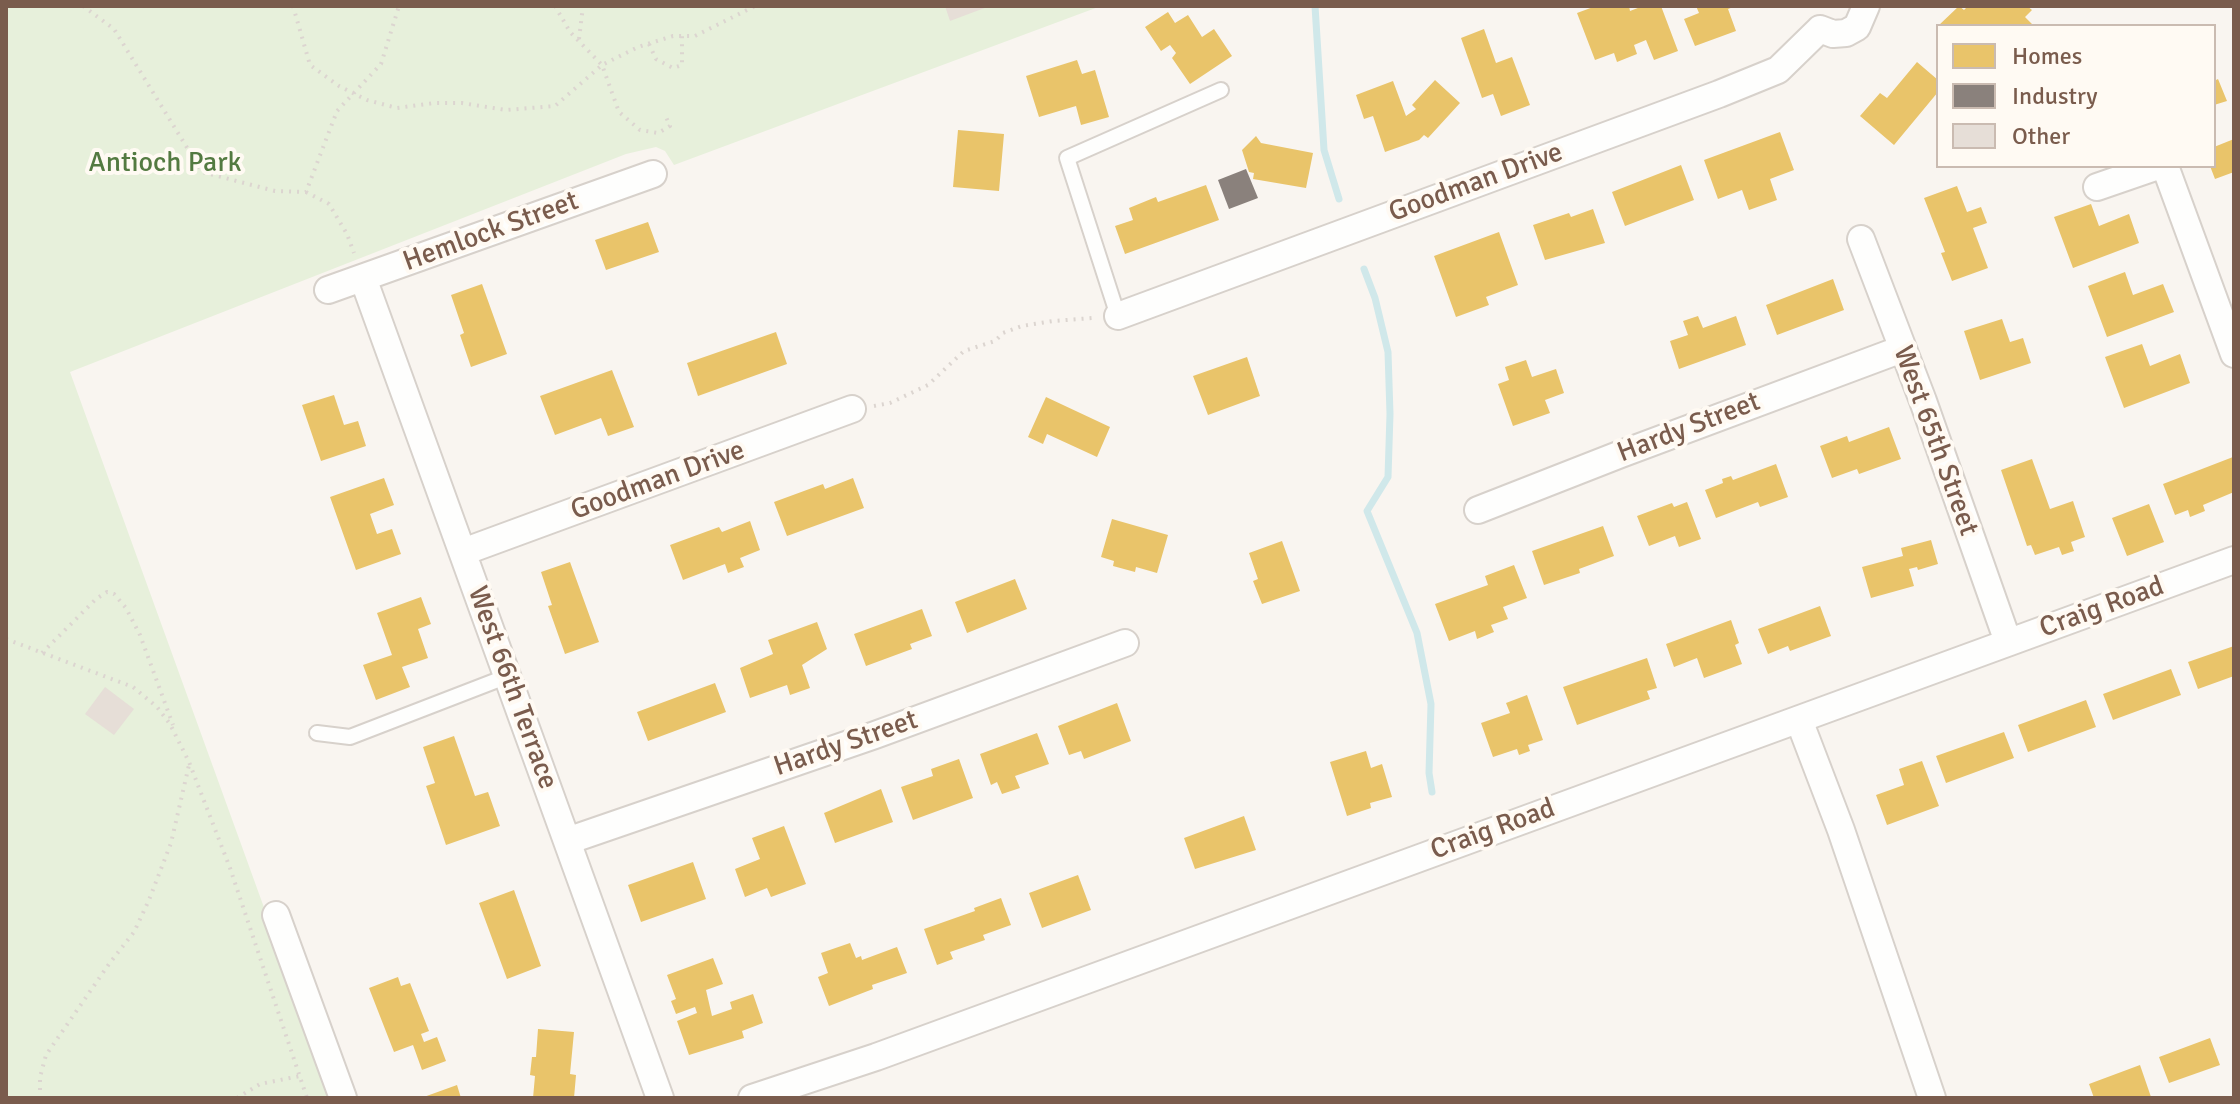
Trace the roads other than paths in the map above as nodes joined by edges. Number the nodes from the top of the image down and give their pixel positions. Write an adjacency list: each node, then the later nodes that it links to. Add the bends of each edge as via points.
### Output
1 (1866, 6): 2 (street, Goodman Drive, via 1857,27 1846,33 1833,34)
2 (1817, 17): 11 (street, Goodman Drive, via 1778,70)
3 (1221, 90): 11 (lane, via 1067,158)
4 (2152, 168): 7 (street)
5 (2166, 168): 13 (street)
6 (653, 174): 9 (street, Hemlock Street)
7 (2097, 187)
8 (1861, 239): 12 (street, West 65th Street)
9 (363, 278): 10 (street, Hemlock Street); 16 (street, West 66th Terrace)
10 (328, 290)
11 (1118, 316)
12 (1902, 349): 15 (street, Hardy Street); 18 (street, West 65th Street)
13 (2234, 354)
14 (852, 409): 16 (street, Goodman Drive)
15 (1478, 510)
16 (463, 552): 20 (street, West 66th Terrace)
17 (2234, 560): 18 (street, Craig Road)
18 (2008, 642): 21 (street, Craig Road)
19 (1125, 643): 23 (street, Hardy Street)
20 (508, 676): 22 (lane, via 350,737); 23 (street, West 66th Terrace)
21 (1799, 720): 25 (street, via 1841,830); 28 (street, Craig Road)
22 (317, 733)
23 (567, 841): 27 (street, West 66th Terrace)
24 (276, 915): 26 (street)
25 (1924, 1096)
26 (343, 1098)
27 (660, 1098)
28 (752, 1098)

